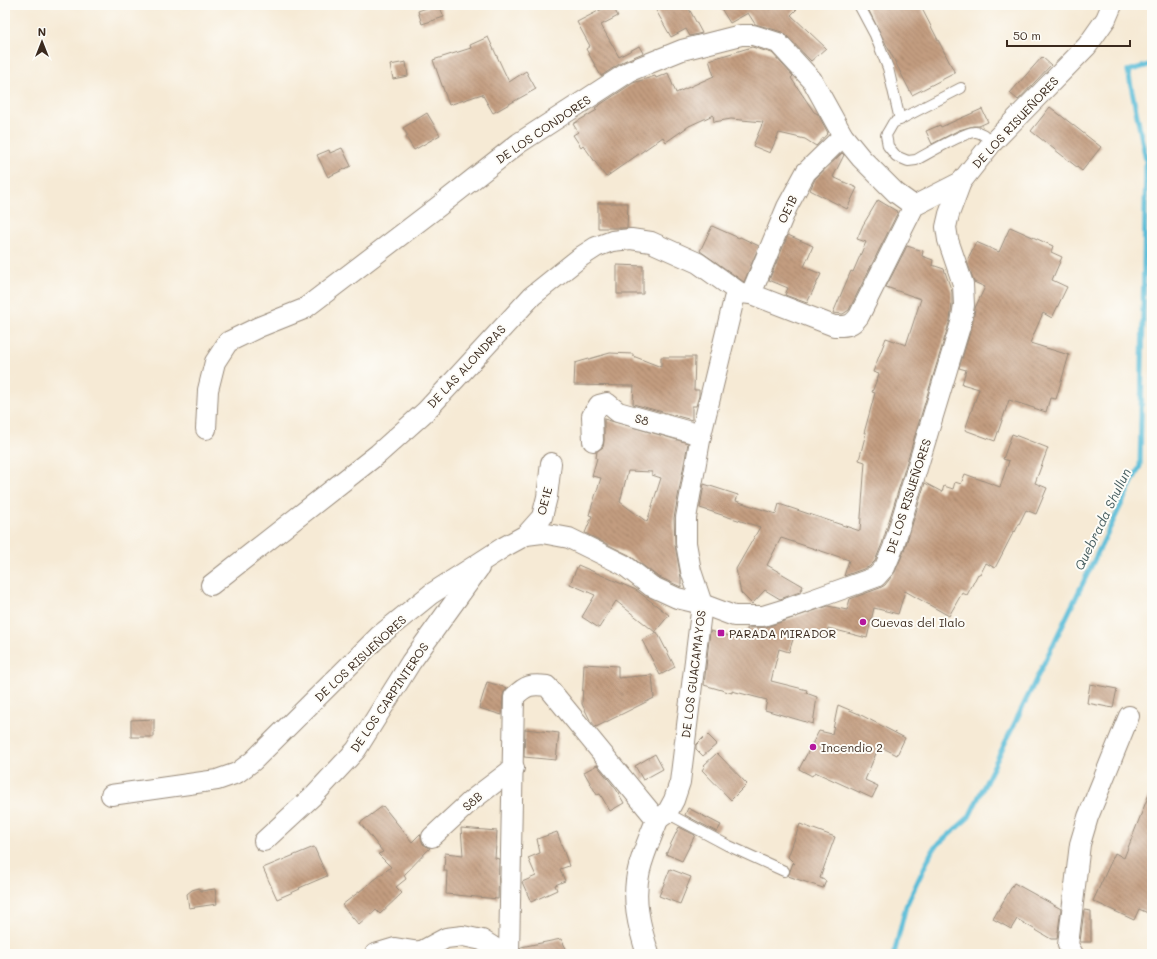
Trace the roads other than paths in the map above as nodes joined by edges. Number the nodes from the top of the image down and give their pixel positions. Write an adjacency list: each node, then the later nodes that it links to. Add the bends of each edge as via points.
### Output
1 (859, 5): 4 (lane, via 888,68)
2 (1112, 5): 6 (street, DE LOS RISUEÑORES, via 1106,19 1086,46)
3 (961, 88): 4 (lane)
4 (900, 120): 6 (lane, via 893,123 886,135 888,146 896,156 908,161 916,160 975,132 984,134)
5 (843, 136): 8 (street, DE LOS CONDORES, via 861,158); 9 (street, OE1B, via 806,172); 10 (street, DE LOS CONDORES, via 812,80 778,43 753,35 741,35 682,50 630,71 519,143 304,309 228,342 215,362 208,390)
6 (992, 143): 7 (street, DE LOS RISUEÑORES)
7 (961, 182): 8 (street); 17 (street, DE LOS RISUEÑORES, via 946,227 963,284 964,305 961,323 885,567 876,577 763,616 734,616)
8 (914, 206): 9 (street, via 854,322 846,326 834,326)
9 (745, 294): 11 (street, DE LOS GUACAMAYOS, via 734,299); 16 (street, DE LAS ALONDRAS, via 698,263 650,242 631,239 612,241 596,247 532,296 426,411 378,454)
10 (206, 429)
11 (701, 435): 12 (street, S8, via 618,412 607,404 599,405 592,416); 17 (street, DE LOS GUACAMAYOS, via 686,518 686,543 691,571)
12 (593, 441)
13 (551, 463): 14 (street, OE1E, via 542,517)
14 (526, 535): 15 (street, DE LOS RISUEÑORES); 17 (street, DE LOS RISUEÑORES, via 542,534 569,538 624,565 651,586 677,598)
15 (484, 560): 20 (street, DE LOS RISUEÑORES, via 431,594 379,636 253,761 237,773 217,780); 23 (street, DE LOS CARPINTEROS, via 411,662 356,750 315,794)
16 (211, 585)
17 (702, 604): 21 (street, DE LOS GUACAMAYOS, via 680,782)
18 (1128, 716): 30 (street, via 1080,844 1068,945)
19 (514, 768): 21 (street, via 514,697 534,684 547,686); 22 (street, S8B, via 472,800); 28 (street)
20 (111, 795)
21 (662, 817): 24 (lane); 29 (street, via 639,870 636,899 640,931)
22 (432, 837)
23 (264, 842)
24 (784, 871)
25 (420, 953): 26 (street, via 394,948); 27 (street, via 446,938 463,936 482,940)
26 (374, 954)
27 (504, 954)
28 (509, 954)
29 (648, 954)
30 (1073, 954)

